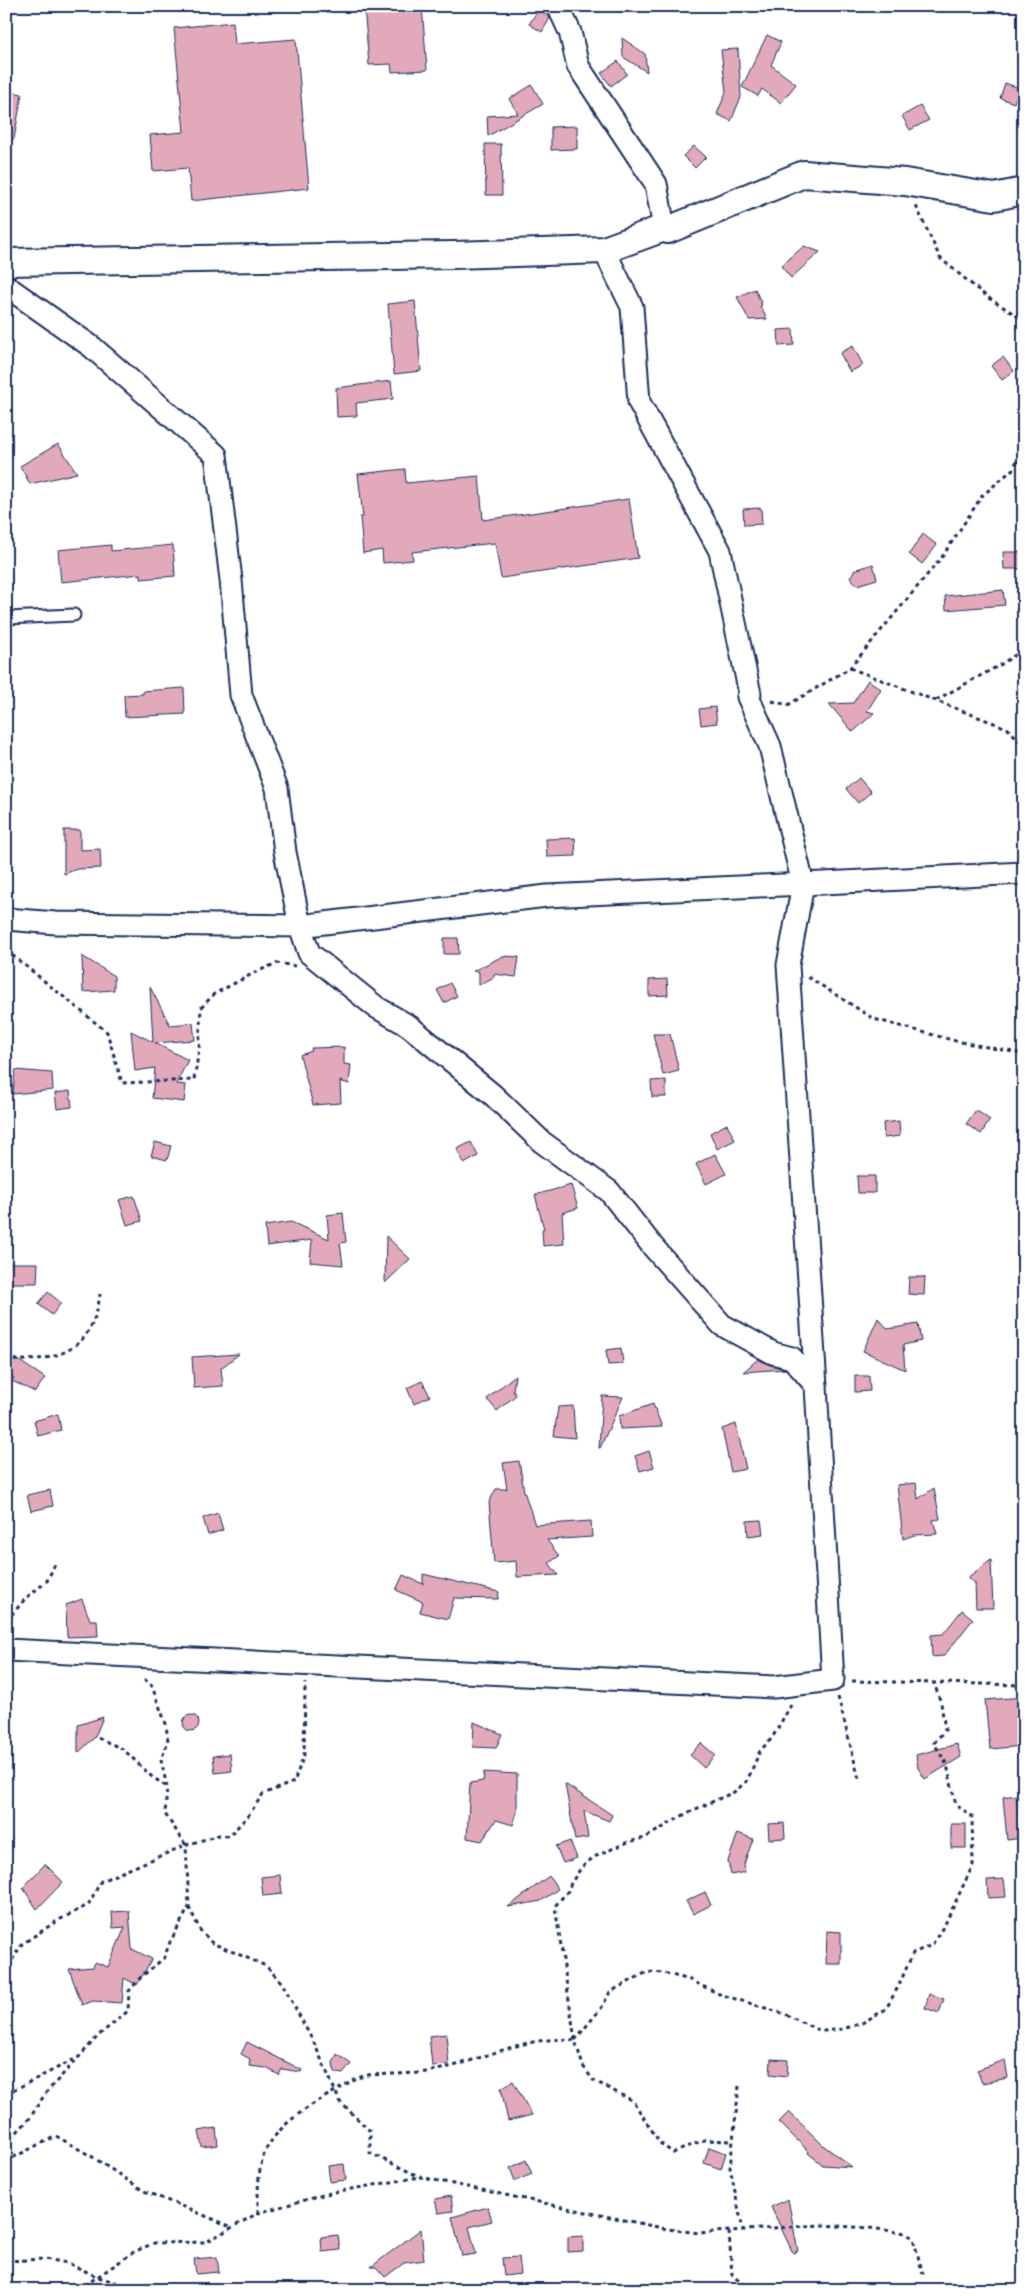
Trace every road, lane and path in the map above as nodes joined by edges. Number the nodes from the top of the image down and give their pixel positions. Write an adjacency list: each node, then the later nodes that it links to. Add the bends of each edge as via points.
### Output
1 (558, 6): 4 (street, via 570,32 578,66 656,184)
2 (905, 182): 3 (street, via 994,197); 4 (street, via 804,174 668,230); 8 (path, via 940,258 988,297)
3 (1024, 191)
4 (664, 228): 5 (street)
5 (604, 250): 6 (street, via 433,256); 14 (street, via 632,308 639,402 720,551)
6 (6, 262)
7 (6, 286): 20 (street, via 92,346 216,455 241,695 277,788 285,852)
8 (1024, 320)
9 (1024, 446): 13 (path, via 1013,469 982,496 942,557)
10 (74, 615): 11 (lane)
11 (6, 618)
12 (1024, 649): 15 (path)
13 (850, 668): 14 (path, via 788,705); 15 (path)
14 (750, 694): 18 (street, via 748,697 770,746)
15 (935, 700): 16 (path, via 1007,728)
16 (1024, 745)
17 (1024, 873): 18 (street)
18 (802, 884): 20 (street, via 547,896); 23 (street)
19 (6, 919): 20 (street, via 56,923)
20 (300, 926): 22 (street, via 309,953)
21 (7, 952): 22 (path, via 107,1032 122,1083 194,1080 201,1008 214,994 277,963 294,966)
22 (320, 961): 27 (street, via 376,1007 409,1026 493,1095 542,1142 609,1191 722,1325 773,1353 792,1358)
23 (788, 965): 24 (path, via 874,1019 956,1041); 27 (street)
24 (1024, 1054)
25 (100, 1294): 26 (path, via 97,1314 84,1340 58,1355 41,1360)
26 (6, 1360)
27 (816, 1386): 33 (street)
28 (56, 1562): 29 (path, via 47,1582 26,1598)
29 (6, 1621)
30 (6, 1650): 31 (street)
31 (159, 1657): 32 (street); 39 (path, via 139,1676 151,1684 166,1724 168,1741 162,1760)
32 (305, 1664): 34 (street, via 774,1687); 40 (path, via 304,1755 294,1782 263,1794 229,1836 219,1835)
33 (833, 1680): 34 (street); 35 (path); 38 (path)
34 (803, 1683): 43 (path, via 772,1738 760,1751 747,1782 734,1792 696,1808 645,1838 594,1857 581,1868 555,1906)
35 (934, 1683): 36 (path); 43 (path, via 945,1730 934,1743 947,1765 956,1805 972,1816 973,1865 932,1946 912,1954 886,2009 862,2023 824,2031 769,2008 719,1994 690,1980 647,1972 610,1992)
36 (1024, 1684)
37 (98, 1738): 39 (path, via 123,1749 151,1776)
38 (859, 1779)
39 (168, 1787): 40 (path, via 165,1814)
40 (186, 1845): 41 (path); 42 (path, via 101,1882 88,1905 22,1944)
41 (189, 1907): 44 (path, via 164,1958 129,1992 128,2011); 46 (path, via 200,1930 212,1942 266,1966 282,1983 315,2045)
42 (6, 1965)
43 (575, 2040): 46 (path, via 554,2038 536,2041 420,2073 367,2075); 48 (path, via 583,2066 593,2080 633,2101 666,2149 673,2153 704,2140)
44 (79, 2057): 47 (path); 49 (path)
45 (739, 2086): 48 (path)
46 (335, 2092): 51 (path, via 340,2102 370,2131 370,2154); 52 (path, via 286,2123 267,2148 258,2182)
47 (6, 2094)
48 (732, 2141): 54 (path, via 730,2168)
49 (6, 2144)
50 (6, 2161): 53 (path, via 56,2136 144,2191)
51 (420, 2177): 52 (path, via 334,2192); 55 (path, via 632,2223 700,2233)
52 (258, 2213): 53 (path)
53 (231, 2226): 58 (path, via 206,2242 154,2243)
54 (743, 2230): 55 (path); 57 (path, via 820,2225 906,2233 913,2238)
55 (729, 2232): 61 (path, via 732,2275)
56 (6, 2261): 58 (path, via 45,2259 68,2263)
57 (923, 2274)
58 (98, 2276): 59 (path); 60 (path)
59 (78, 2290)
60 (141, 2290)
61 (750, 2290)

